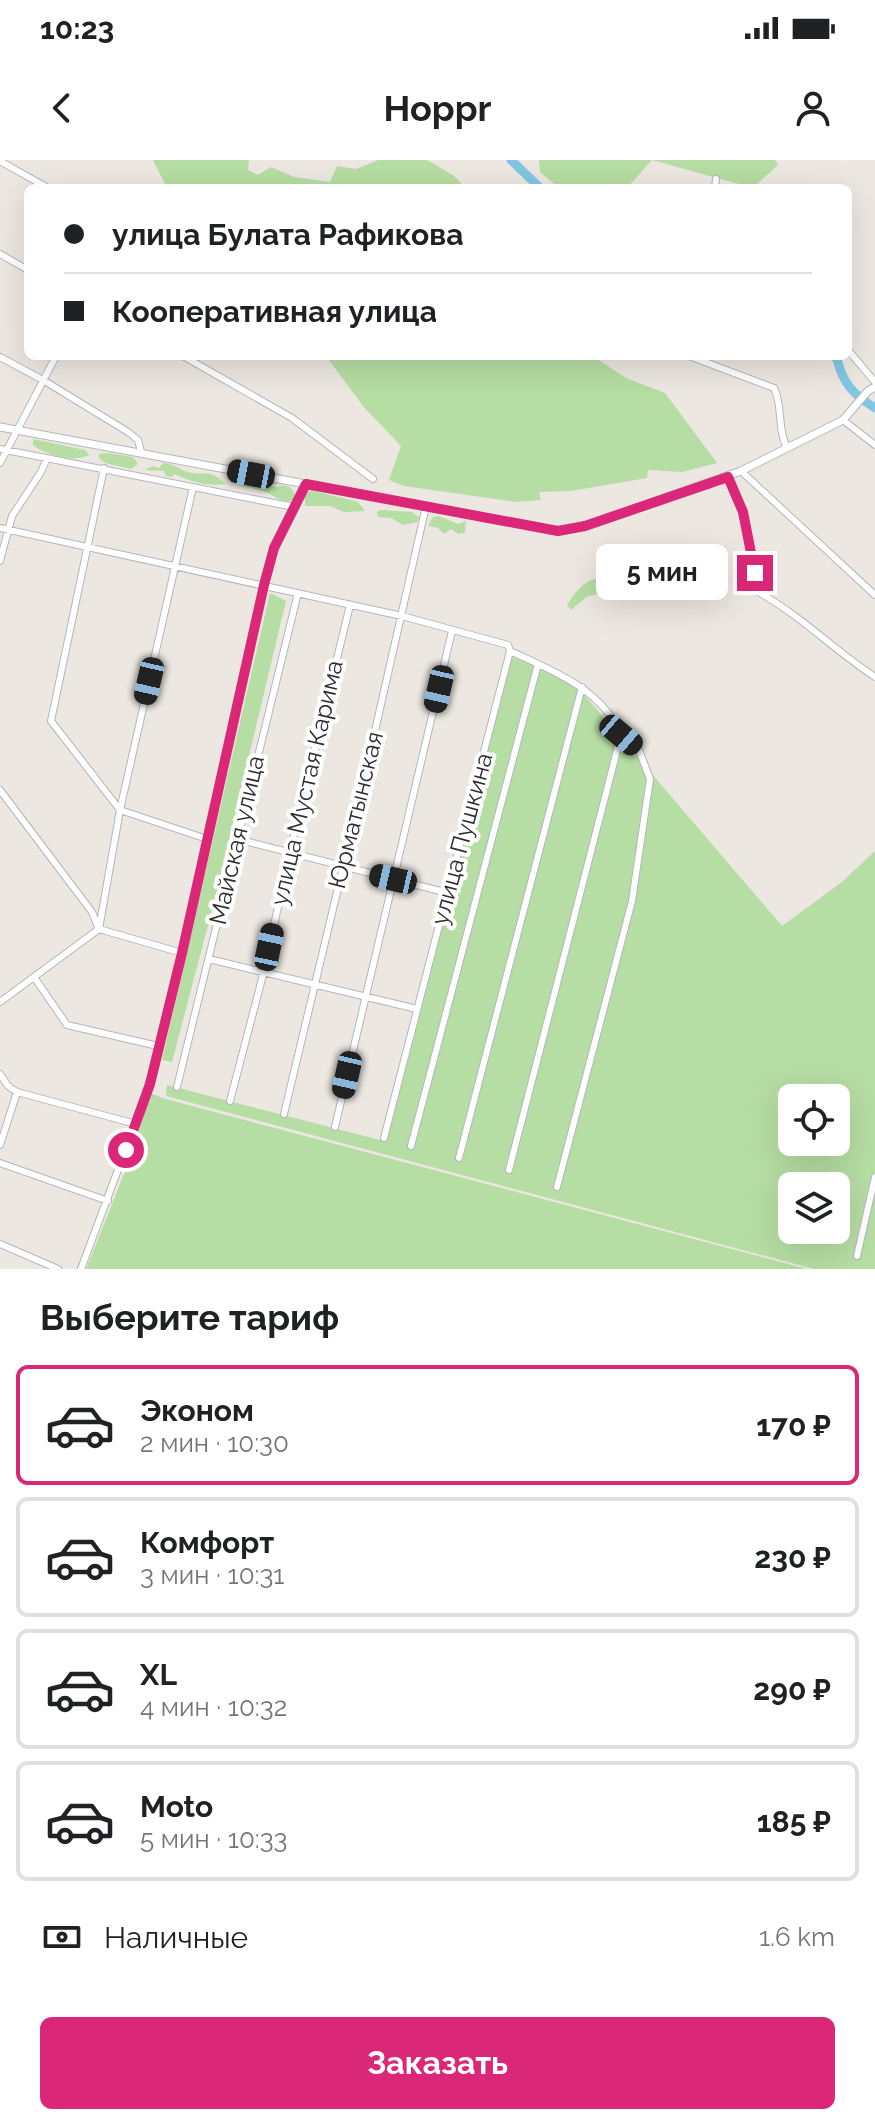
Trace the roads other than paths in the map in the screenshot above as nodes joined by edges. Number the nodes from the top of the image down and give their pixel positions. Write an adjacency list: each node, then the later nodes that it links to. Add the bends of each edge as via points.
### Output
1 (0, 161): 3 (street)
2 (716, 179): 4 (street)
3 (41, 184)
4 (715, 184)
5 (0, 254): 6 (street)
6 (24, 268)
7 (852, 356): 13 (street)
8 (0, 357): 12 (street)
9 (54, 360): 12 (street)
10 (190, 360): 26 (street, via 292,418)
11 (700, 360): 18 (street, via 774,388)
12 (43, 380): 16 (street); 20 (street, via 128,432 138,440)
13 (873, 386): 14 (street)
14 (843, 420): 17 (street); 18 (street)
15 (0, 427): 16 (street)
16 (16, 430): 19 (street); 20 (street)
17 (875, 445)
18 (787, 448): 24 (street)
19 (4, 449): 21 (street); 22 (street)
20 (141, 452): 27 (street)
21 (47, 458): 23 (street); 31 (street)
22 (0, 463)
23 (104, 468): 28 (street); 32 (street)
24 (741, 471): 25 (street); 37 (street)
25 (728, 477): 29 (street, via 558,531); 43 (street, via 743,512 758,592)
26 (373, 479)
27 (306, 484): 29 (street); 30 (street)
28 (193, 487): 30 (street); 34 (street)
29 (426, 506): 39 (street, Юрматынская)
30 (294, 507): 35 (street)
31 (3, 528): 32 (street); 33 (street)
32 (88, 547): 34 (street); 47 (street, via 51,721)
33 (0, 561)
34 (175, 566): 35 (street); 47 (street)
35 (264, 585): 36 (street); 48 (street)
36 (298, 593): 38 (street); 49 (street, Майская улица)
37 (875, 595)
38 (350, 605): 39 (street); 50 (street, улица Мустая Карима)
39 (402, 616): 40 (street); 51 (street, Юрматынская)
40 (452, 631): 41 (street, via 508,645); 52 (street)
41 (510, 651): 42 (street); 53 (street, улица Пушкина)
42 (538, 664): 44 (street); 73 (street)
43 (875, 677)
44 (582, 687): 45 (street, via 614,718); 74 (street)
45 (621, 735): 76 (street); 78 (street, via 639,750 650,779 648,794 632,901)
46 (0, 790): 54 (street, via 92,912)
47 (120, 810): 48 (street); 54 (street)
48 (207, 839): 55 (street)
49 (237, 839): 50 (street); 56 (street, Майская улица)
50 (290, 852): 51 (street); 57 (street, улица Мустая Карима)
51 (342, 867): 52 (street); 59 (street, Юрматынская)
52 (393, 879): 53 (street); 60 (street)
53 (448, 893): 62 (street, улица Пушкина)
54 (99, 929): 55 (street); 58 (street)
55 (182, 953): 63 (street)
56 (209, 959): 57 (street); 65 (street, Майская улица)
57 (264, 971): 59 (street); 67 (street, улица Мустая Карима)
58 (34, 977): 61 (street); 63 (street, via 67,1025)
59 (314, 985): 60 (street); 68 (street, Юрматынская)
60 (366, 998): 62 (street); 70 (street)
61 (0, 1002)
62 (417, 1009): 71 (street, улица Пушкина)
63 (158, 1046): 69 (street)
64 (0, 1074): 66 (street)
65 (177, 1087)
66 (17, 1092): 69 (street); 72 (street)
67 (230, 1101)
68 (284, 1114)
69 (136, 1124): 79 (street)
70 (335, 1127)
71 (384, 1138)
72 (0, 1145)
73 (411, 1146)
74 (459, 1158)
75 (0, 1163): 79 (street)
76 (509, 1170)
77 (875, 1177): 81 (street)
78 (557, 1187)
79 (108, 1201): 83 (street)
80 (0, 1244): 82 (street)
81 (857, 1256)
82 (58, 1269)
83 (81, 1269)

